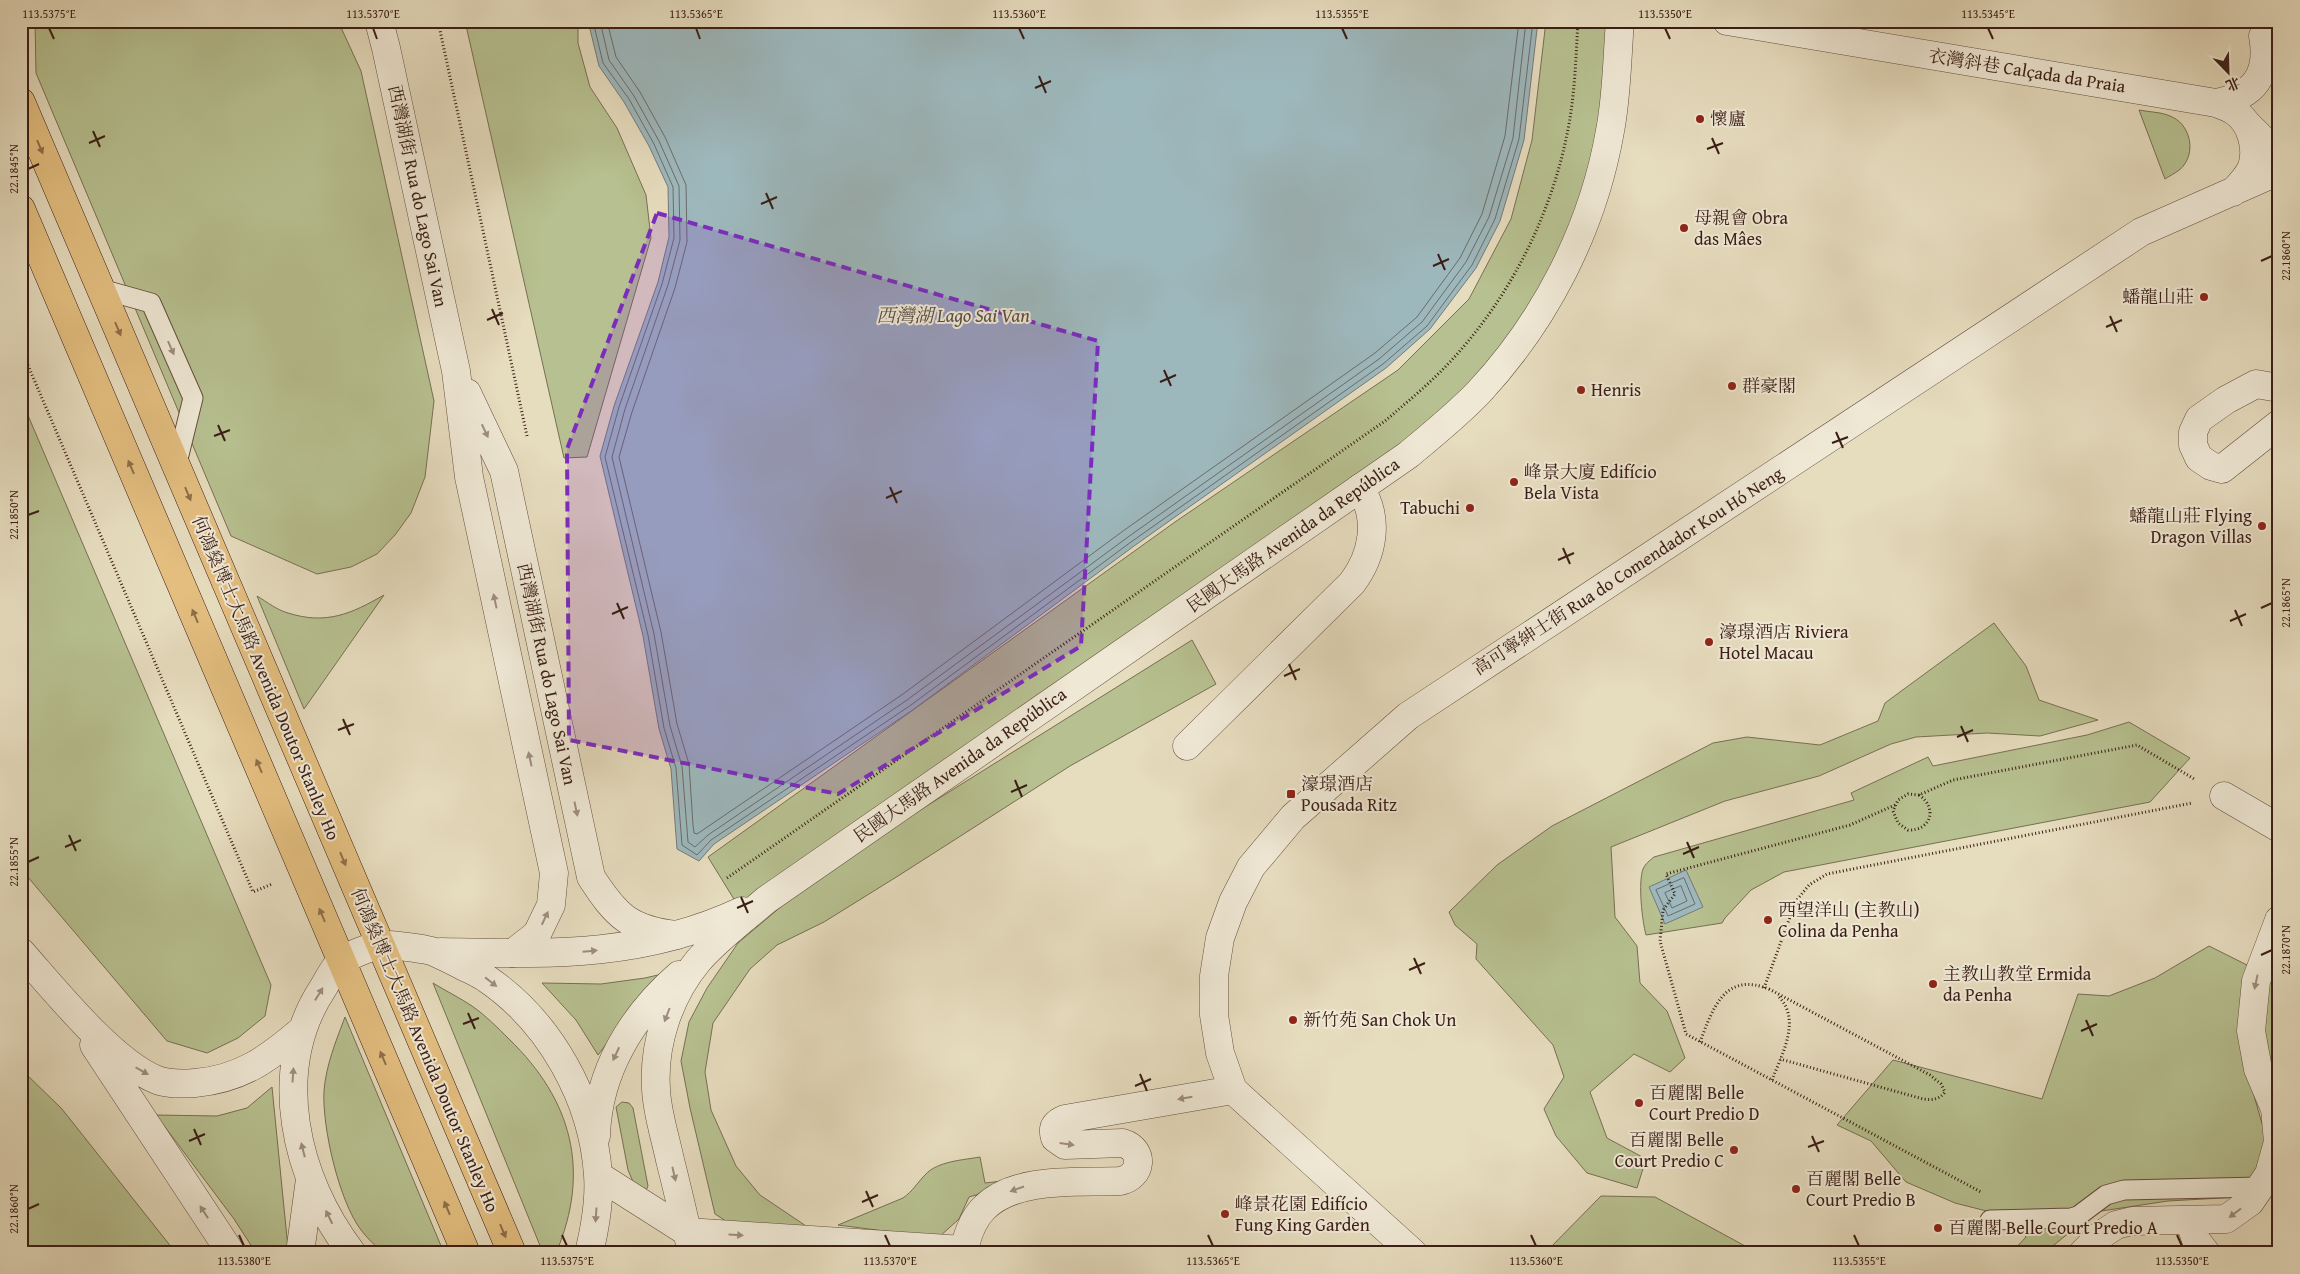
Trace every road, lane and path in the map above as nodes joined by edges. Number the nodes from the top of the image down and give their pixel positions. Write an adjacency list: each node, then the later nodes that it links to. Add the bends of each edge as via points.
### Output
1 (379, 21): 16 (street, 西灣湖街 Rua do Lago Sai Van)
2 (438, 21): 19 (path)
3 (1578, 21): 27 (path, via 1568,125 1548,201 1516,272 1495,306 1447,365 1385,421)
4 (1620, 21): 21 (street, 民國大馬路 Avenida da República, via 1614,105 1601,172 1588,213 1553,291 1506,361 1478,392 1408,455)
5 (1727, 21): 9 (street, 衣灣斜巷 Calçada da Praia)
6 (2260, 28): 7 (street); 9 (street, via 2265,51 2264,66 2257,80 2247,92 2233,100)
7 (2279, 73)
8 (21, 102): 14 (main road, 何鴻燊博士大馬路 Avenida Doutor Stanley Ho, one-way to 14)
9 (2216, 103): 10 (street, 衣灣斜巷 Calçada da Praia, via 2234,111)
10 (2245, 122): 11 (street, 衣灣斜巷 Calçada da Praia, via 2266,143); 12 (street, via 2252,136 2252,167)
11 (2278, 166): 12 (street, 高可寧紳士街 Rua do Comendador Kou Hó Neng)
12 (2233, 192): 45 (street, 高可寧紳士街 Rua do Comendador Kou Hó Neng, via 2141,232 1416,711 1292,817 1251,868 1233,902 1220,938 1214,976 1214,1015 1220,1053)
13 (21, 210): 37 (main road, one-way to 13)
14 (101, 289): 20 (main road, 何鴻燊博士大馬路 Avenida Doutor Stanley Ho, one-way to 20); 20 (lane, one-way to 20, via 151,303 193,398)
15 (21, 349): 28 (path)
16 (456, 371): 31 (street, 西灣湖街 Rua do Lago Sai Van, one-way to 31, via 504,471 591,877 608,904 633,925 656,933); 36 (street, 西灣湖街 Rua do Lago Sai Van, one-way to 16, via 537,934 551,905 554,873 469,477)
17 (2279, 388): 18 (street, via 2256,384 2226,400 2199,419 2193,432 2193,446 2199,458 2222,469)
18 (2279, 424)
19 (528, 441)
20 (176, 467): 33 (main road, 何鴻燊博士大馬路 Avenida Doutor Stanley Ho, one-way to 33)
21 (1360, 488): 22 (street, via 1369,507 1372,534 1360,572); 29 (street, 民國大馬路 Avenida da República)
22 (1186, 746)
23 (1919, 795): 24 (path, via 1952,780 2137,745); 25 (path, via 1902,796); 25 (path, via 1930,808 1928,819 1920,828 1908,830 1902,827 1894,818)
24 (2224, 796): 26 (street); 38 (path, via 1827,874 1809,885 1796,901)
25 (1895, 805): 42 (path, via 1850,825 1666,874 1675,894 1663,910 1660,941 1686,1034)
26 (2279, 828)
27 (720, 884)
28 (253, 892)
29 (766, 900): 31 (street, 民國大馬路 Avenida da República); 32 (street, 民國大馬路 Avenida da República)
30 (2279, 920): 46 (street, one-way to 46, via 2256,981 2251,1031 2258,1069)
31 (677, 935): 36 (street, 民國大馬路 Avenida da República, one-way to 31, via 590,952)
32 (718, 941): 47 (street, one-way to 47, via 658,994 626,1035 611,1066 601,1098); 54 (street, 民國大馬路 Avenida da República, one-way to 54, via 698,962 673,1000 662,1029 657,1058 660,1118)
33 (381, 945): 34 (street); 37 (street); 60 (main road, 何鴻燊博士大馬路 Avenida Doutor Stanley Ho, one-way to 60)
34 (432, 951): 36 (street, 民國大馬路 Avenida da República); 47 (street, one-way to 47, via 486,978 521,1007 556,1050 580,1096)
35 (21, 952): 40 (street)
36 (513, 953)
37 (341, 960): 41 (street, one-way to 37, via 316,999); 59 (main road, one-way to 37)
38 (1764, 988): 39 (path); 42 (path, via 1744,985 1720,997)
39 (1770, 990): 43 (path, via 1787,1009 1790,1022); 43 (path, via 1930,1075 1945,1092 1933,1100 1923,1099)
40 (67, 1004): 41 (street, one-way to 41, via 119,1056 158,1080 181,1084 233,1076 272,1056); 56 (street, one-way to 40)
41 (302, 1030): 49 (street, one-way to 41, via 292,1090 294,1060)
42 (1700, 1042): 44 (path)
43 (1780, 1059): 44 (path)
44 (1772, 1080): 51 (path)
45 (1233, 1090): 55 (street, one-way to 55, via 1061,1120 1053,1130 1057,1141 1065,1145 1129,1145 1137,1154 1135,1173 1120,1181 1028,1186 1004,1194 984,1208 970,1230); 62 (street)
46 (2277, 1107): 50 (street, via 2278,1142 2269,1174)
47 (595, 1149): 48 (street)
48 (598, 1176): 54 (street); 61 (street, one-way to 61, via 596,1224)
49 (310, 1179): 57 (street); 58 (street, one-way to 49, via 338,1234)
50 (2260, 1187): 52 (lane, via 2124,1190 2106,1195 2071,1218); 53 (street, one-way to 53, via 2250,1202 2226,1220)
51 (1984, 1193)
52 (1990, 1220)
53 (2189, 1220): 63 (street, via 2132,1221 2116,1225); 64 (street, via 2196,1240)
54 (690, 1242): 55 (street, one-way to 55)
55 (963, 1252)
56 (231, 1253)
57 (300, 1253)
58 (352, 1253)
59 (466, 1253)
60 (512, 1253)
61 (589, 1253)
62 (1412, 1253)
63 (2083, 1253)
64 (2206, 1253)

